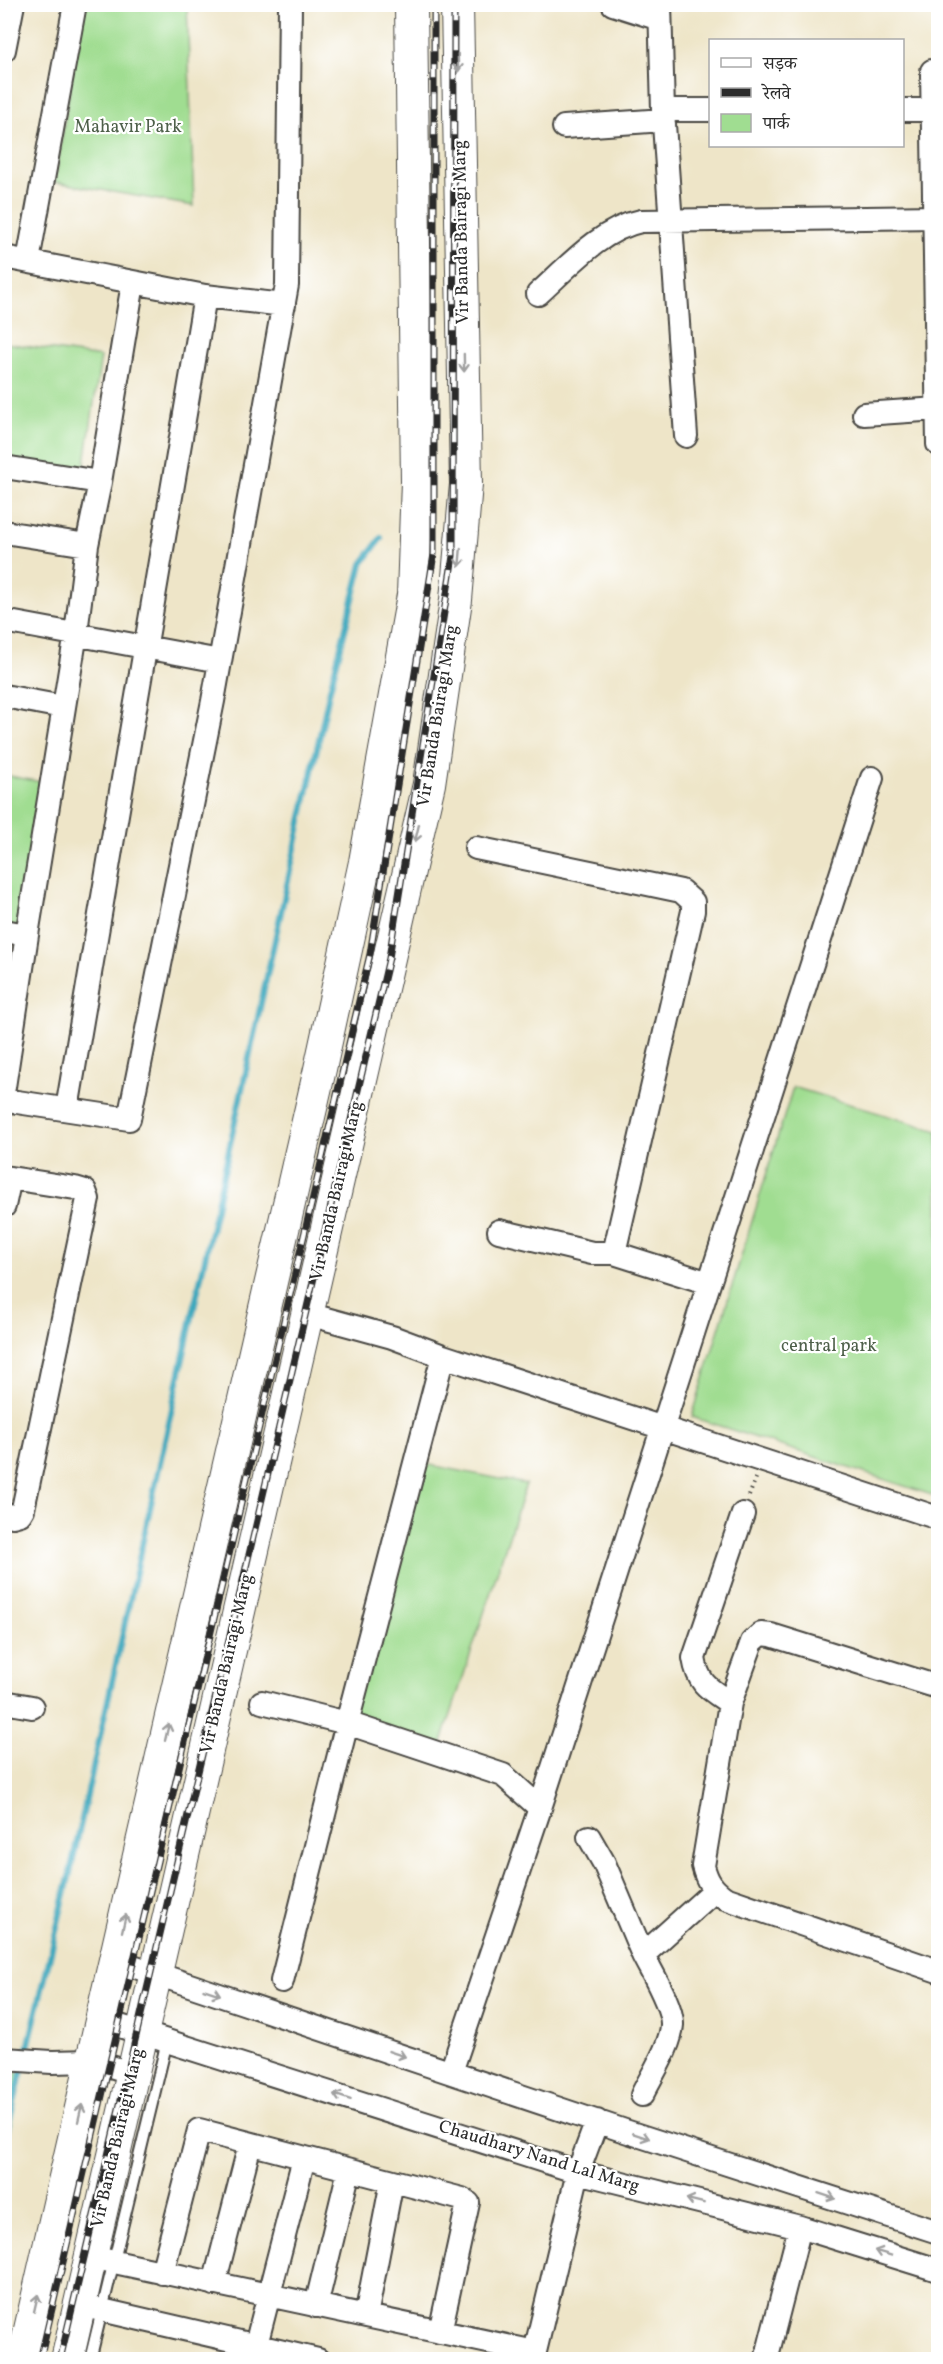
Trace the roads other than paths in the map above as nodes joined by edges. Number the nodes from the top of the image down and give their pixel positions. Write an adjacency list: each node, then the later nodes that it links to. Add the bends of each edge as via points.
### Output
1 (13, 4): 8 (street)
2 (75, 4): 18 (street)
3 (290, 4): 22 (street, via 288,262)
4 (411, 4): 65 (main road, one-way to 4, via 323,1058 365,862 413,595 417,481)
5 (457, 4): 49 (main road, Vir Banda Bairagi Marg, one-way to 49, via 466,484 456,600 429,784)
6 (613, 4): 7 (street)
7 (660, 12): 13 (street)
8 (4, 50)
9 (932, 71): 12 (street)
10 (709, 110): 13 (street)
11 (904, 110): 12 (street)
12 (933, 110): 15 (street)
13 (664, 115): 14 (street); 16 (street)
14 (564, 127)
15 (936, 217): 16 (street); 23 (street)
16 (671, 220): 20 (street, via 641,221 620,227); 25 (street)
17 (4, 257): 18 (street)
18 (28, 261): 19 (street)
19 (134, 283): 21 (street); 28 (street)
20 (538, 294)
21 (204, 296): 22 (street); 33 (street)
22 (284, 305): 34 (street)
23 (938, 409): 24 (street); 26 (street)
24 (864, 414)
25 (686, 436)
26 (939, 444)
27 (4, 467): 28 (street)
28 (100, 482): 30 (street)
29 (4, 532): 30 (street)
30 (87, 545): 32 (street)
31 (4, 621): 32 (street)
32 (76, 633): 33 (street); 36 (street)
33 (146, 646): 34 (street); 43 (street)
34 (220, 661): 43 (street, via 129,1119)
35 (4, 696): 36 (street)
36 (63, 707): 39 (street)
37 (872, 778): 48 (street)
38 (476, 848): 47 (street, via 681,891 693,902)
39 (16, 933): 40 (street)
40 (11, 1003): 41 (street)
41 (4, 1086)
42 (4, 1100): 43 (street)
43 (67, 1109)
44 (7, 1177): 45 (street); 52 (street, via 75,1188 85,1191 88,1199 23,1509 13,1516)
45 (4, 1206)
46 (499, 1231): 47 (street, via 592,1253)
47 (614, 1253): 48 (street)
48 (709, 1283): 51 (street)
49 (308, 1314): 50 (street); 67 (main road, Vir Banda Bairagi Marg)
50 (443, 1356): 51 (street); 60 (street)
51 (662, 1427): 54 (street); 61 (street)
52 (4, 1514)
53 (743, 1514): 58 (street, via 694,1658 696,1672 705,1686)
54 (939, 1518)
55 (939, 1687): 58 (street, via 761,1634 752,1642)
56 (4, 1702): 59 (street)
57 (262, 1702): 60 (street)
58 (730, 1703): 63 (street, via 703,1855 706,1879)
59 (32, 1707)
60 (347, 1723): 61 (street, via 503,1775); 68 (street)
61 (540, 1808): 73 (street)
62 (589, 1837): 64 (street)
63 (714, 1891): 64 (street); 66 (street)
64 (644, 1955): 75 (street, via 672,2025)
65 (115, 1960): 67 (street); 69 (main road)
66 (939, 1971)
67 (156, 1973): 70 (main road, Vir Banda Bairagi Marg); 73 (street, one-way to 73)
68 (282, 1981)
69 (101, 2020): 70 (street, Chaudhary Nand Lal Marg); 72 (main road)
70 (155, 2037): 74 (main road, Vir Banda Bairagi Marg); 80 (street, Chaudhary Nand Lal Marg, one-way to 70); 84 (lane)
71 (10, 2059): 72 (street)
72 (92, 2061): 74 (street); 95 (main road, one-way to 72)
73 (452, 2072): 76 (street)
74 (133, 2074): 84 (main road, Vir Banda Bairagi Marg)
75 (642, 2095)
76 (597, 2121): 80 (street); 83 (street, one-way to 83)
77 (250, 2144): 78 (street); 86 (street, via 199,2130); 87 (street)
78 (304, 2158): 79 (street); 88 (street)
79 (349, 2170): 81 (street); 89 (street)
80 (578, 2172): 82 (street, Chaudhary Nand Lal Marg, one-way to 80); 94 (street)
81 (392, 2181): 91 (street); 92 (street, via 468,2203)
82 (800, 2227): 85 (street, Chaudhary Nand Lal Marg, one-way to 82); 99 (street)
83 (939, 2232)
84 (102, 2260): 86 (street); 90 (main road, Vir Banda Bairagi Marg)
85 (939, 2270)
86 (162, 2272): 87 (street)
87 (214, 2284): 88 (street)
88 (268, 2295): 89 (street); 93 (street)
89 (316, 2306): 91 (street)
90 (91, 2308): 93 (street); 96 (main road, Vir Banda Bairagi Marg); 97 (lane)
91 (366, 2316): 92 (street)
92 (441, 2332): 94 (street)
93 (256, 2345): 98 (street)
94 (534, 2356)
95 (23, 2360)
96 (67, 2360)
97 (90, 2360)
98 (318, 2360)
99 (766, 2360)

